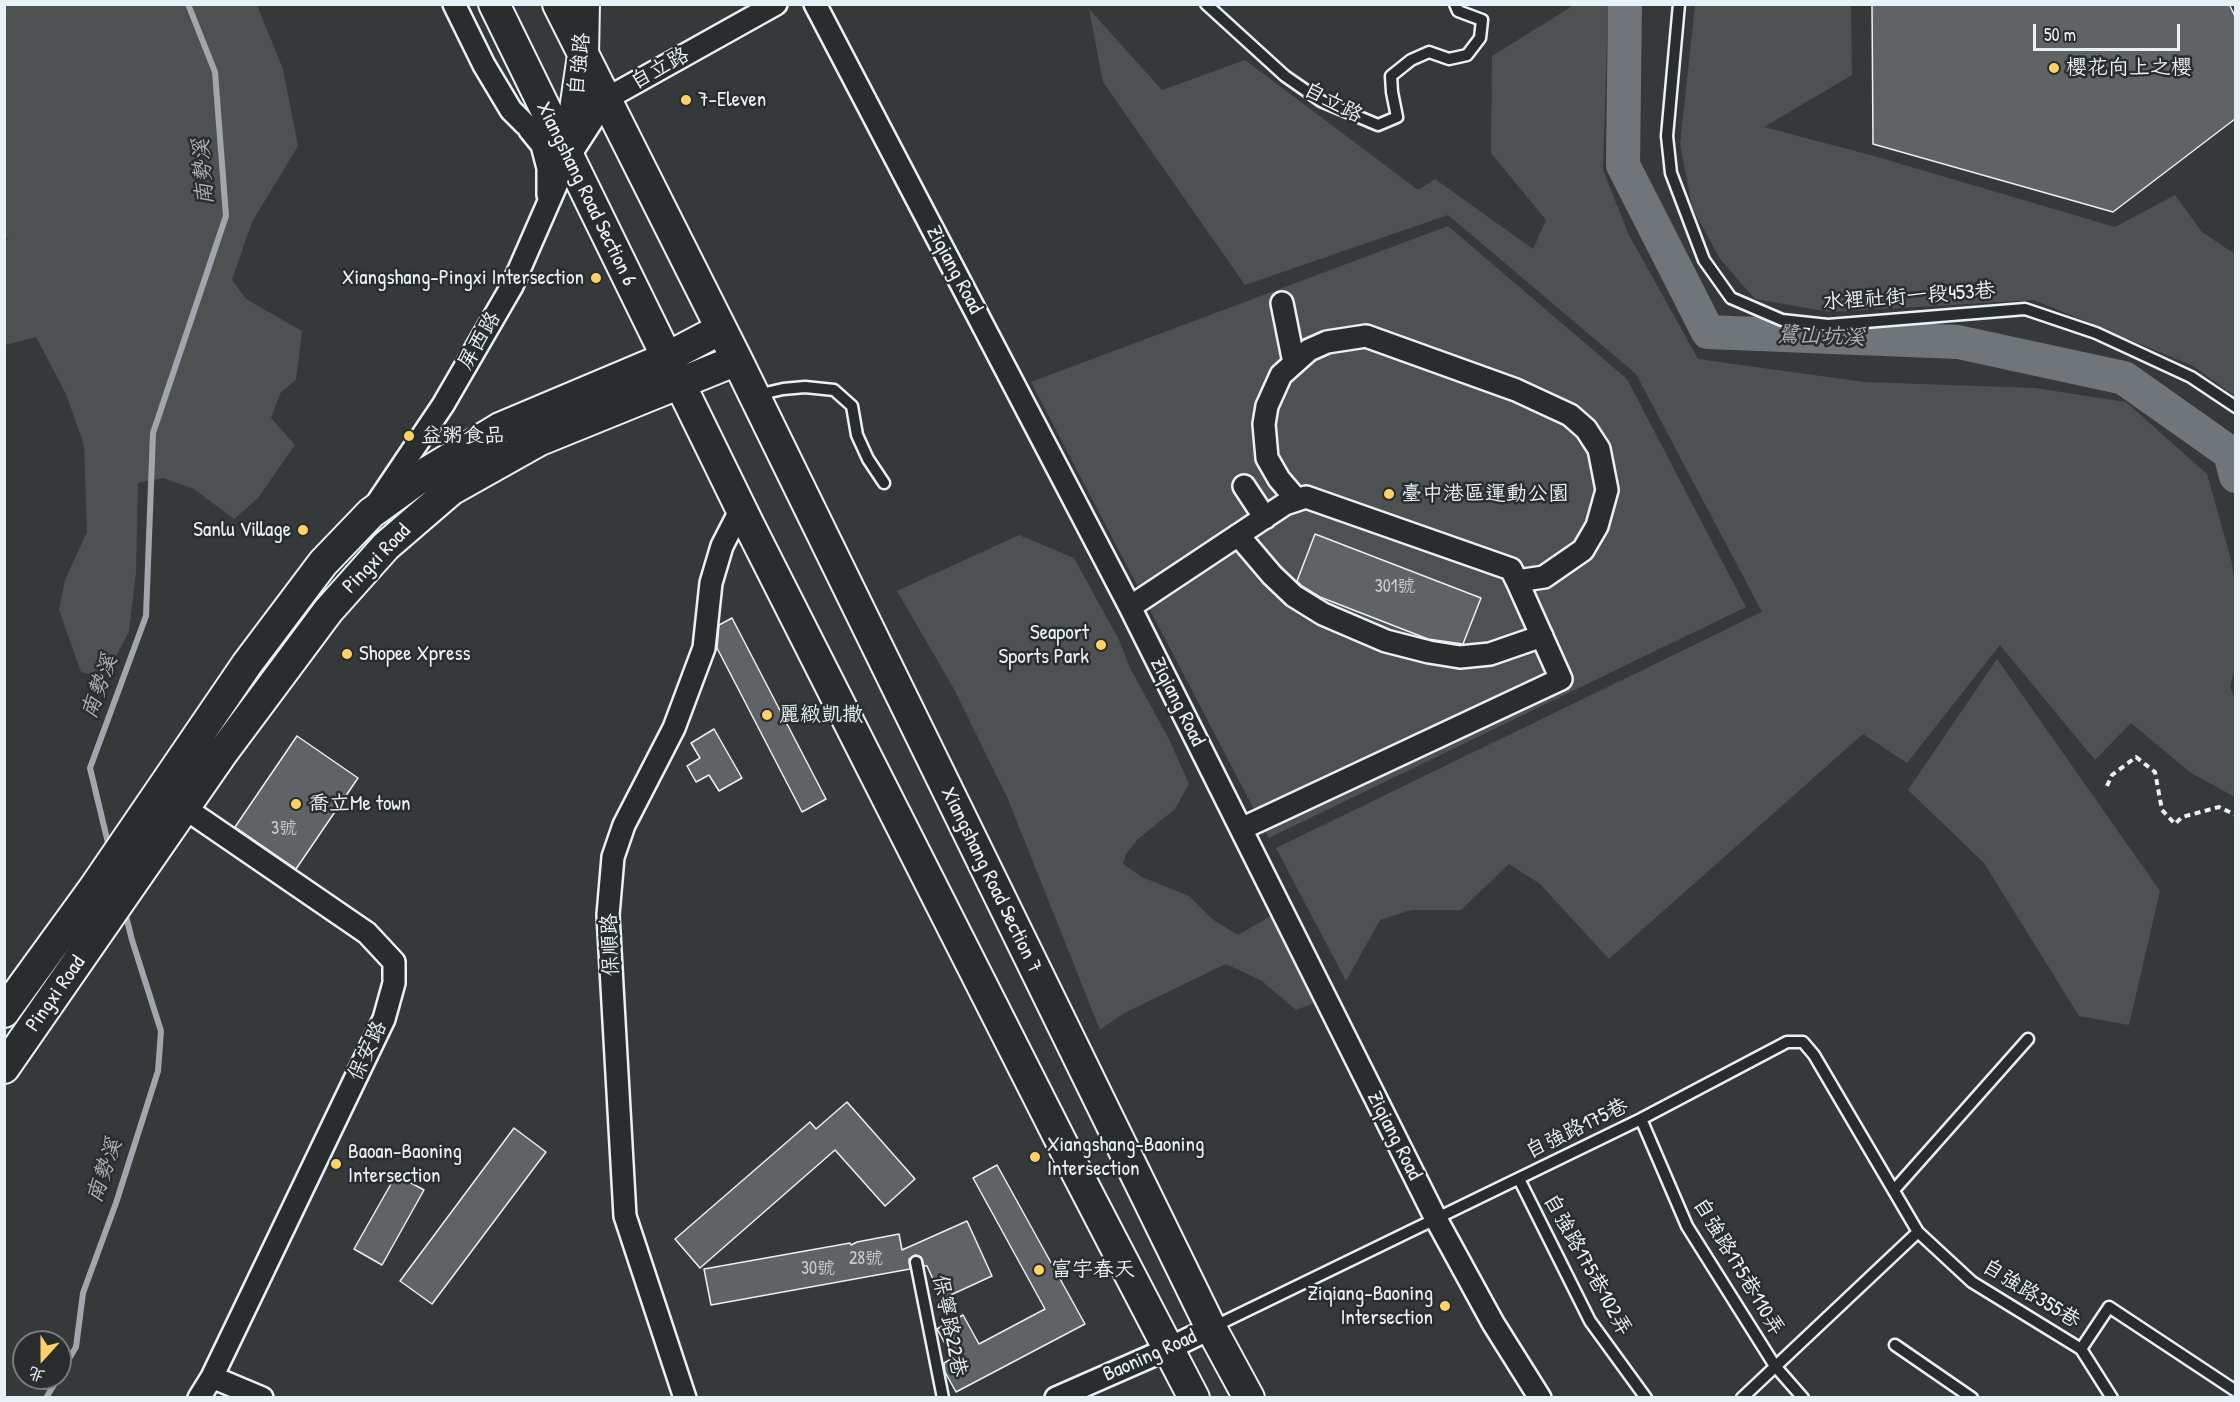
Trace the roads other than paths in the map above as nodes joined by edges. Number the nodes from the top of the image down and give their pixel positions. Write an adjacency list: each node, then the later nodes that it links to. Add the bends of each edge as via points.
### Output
1 (454, 4): 12 (street, via 489,74 511,110)
2 (494, 4): 13 (main road, Xiangshang Road Section 6)
3 (558, 4): 10 (main road)
4 (584, 4): 10 (main road, 自強路)
5 (776, 4): 11 (street, 自立路)
6 (815, 4): 30 (street, Ziqiang Road)
7 (1206, 4): 8 (lane, 自立路, via 1285,76 1322,101 1378,125 1397,117 1391,76 1429,52 1449,59 1467,55 1480,38 1482,20 1458,11)
8 (1455, 4)
9 (1679, 4): 21 (lane, 水裡社街一段453巷, via 1667,136 1671,172 1704,260 1731,298 1782,320 1828,325 2025,309 2106,338 2191,378)
10 (583, 55): 11 (main road); 13 (main road, 自強路)
11 (606, 99): 13 (street, 自立路); 16 (main road)
12 (525, 124): 13 (street); 14 (street, via 542,145 548,168)
13 (565, 153): 14 (street, 屏西路); 19 (main road, Xiangshang Road Section 6)
14 (548, 204): 26 (street, 屏西路, via 512,286 443,405)
15 (1282, 303): 18 (street)
16 (721, 329): 17 (main road); 19 (main road, Pingxi Road)
17 (737, 360): 19 (main road, Pingxi Road); 20 (main road, Xiangshang Road Section 7)
18 (1294, 363): 24 (street, via 1281,375 1264,424 1267,458); 29 (street, via 1327,342 1366,336 1547,403 1586,429 1599,449 1606,490 1597,526 1583,550 1544,577)
19 (673, 371): 25 (main road); 26 (main road, Pingxi Road, via 500,428 429,471); 33 (main road, Pingxi Road, via 451,490 386,546 328,611)
20 (757, 402): 22 (lane, via 770,392 783,389 834,390 852,406 857,435); 45 (main road, Xiangshang Road Section 7)
21 (2235, 407)
22 (884, 483)
23 (1244, 486): 27 (street)
24 (1297, 500): 27 (street); 29 (street, via 1306,497 1511,569)
25 (741, 508): 47 (main road, via 1077,1173); 54 (street, 保順路, via 722,546 711,583 704,648 674,728 624,825 613,857 608,915 625,1216)
26 (371, 513): 32 (main road, Pingxi Road, via 323,563)
27 (1264, 518): 28 (street)
28 (1238, 535): 30 (street); 31 (street, via 1294,596 1323,614 1386,641 1460,657 1490,654)
29 (1517, 581): 31 (street)
30 (1130, 607): 34 (street, Ziqiang Road)
31 (1542, 636): 34 (street, via 1562,679)
32 (159, 792): 33 (street, 保安路); 35 (main road, Pingxi Road)
33 (185, 807): 36 (main road, Pingxi Road); 50 (street, 保安路, via 367,933 394,962 394,983 384,1019)
34 (1241, 829): 42 (street, Ziqiang Road)
35 (5, 1010): 36 (street)
36 (32, 1028): 38 (main road, Pingxi Road)
37 (2028, 1039): 41 (lane)
38 (4, 1068)
39 (1641, 1119): 40 (lane, 自強路175巷); 41 (lane, 自強路175巷, via 1787,1042 1803,1042); 49 (lane, 自強路175巷110弄, via 1687,1226)
40 (1519, 1179): 42 (lane, 自強路175巷); 60 (lane, 自強路175巷102弄, via 1590,1321)
41 (1894, 1190): 43 (lane, 自強路175巷)
42 (1435, 1217): 45 (lane, 自強路175巷); 59 (street, Ziqiang Road, via 1493,1323)
43 (1918, 1232): 48 (lane, 自強路355巷, via 1972,1282); 49 (lane)
44 (916, 1262): 55 (lane, 保寧路22巷)
45 (1211, 1328): 47 (street, Baoning Road); 58 (main road, Xiangshang Road Section 7)
46 (1895, 1345): 63 (lane)
47 (1170, 1348): 56 (street, Baoning Road); 57 (main road)
48 (2081, 1349): 51 (lane, via 2109,1307); 64 (lane, 自強路355巷)
49 (1775, 1366): 61 (lane); 62 (lane, 自強路175巷110弄)
50 (212, 1377): 52 (street, 保安路); 53 (street)
51 (2235, 1391)
52 (199, 1398)
53 (262, 1398)
54 (685, 1398)
55 (943, 1398)
56 (1056, 1398)
57 (1194, 1398)
58 (1249, 1398)
59 (1540, 1398)
60 (1646, 1398)
61 (1742, 1398)
62 (1803, 1398)
63 (1972, 1398)
64 (2112, 1398)

